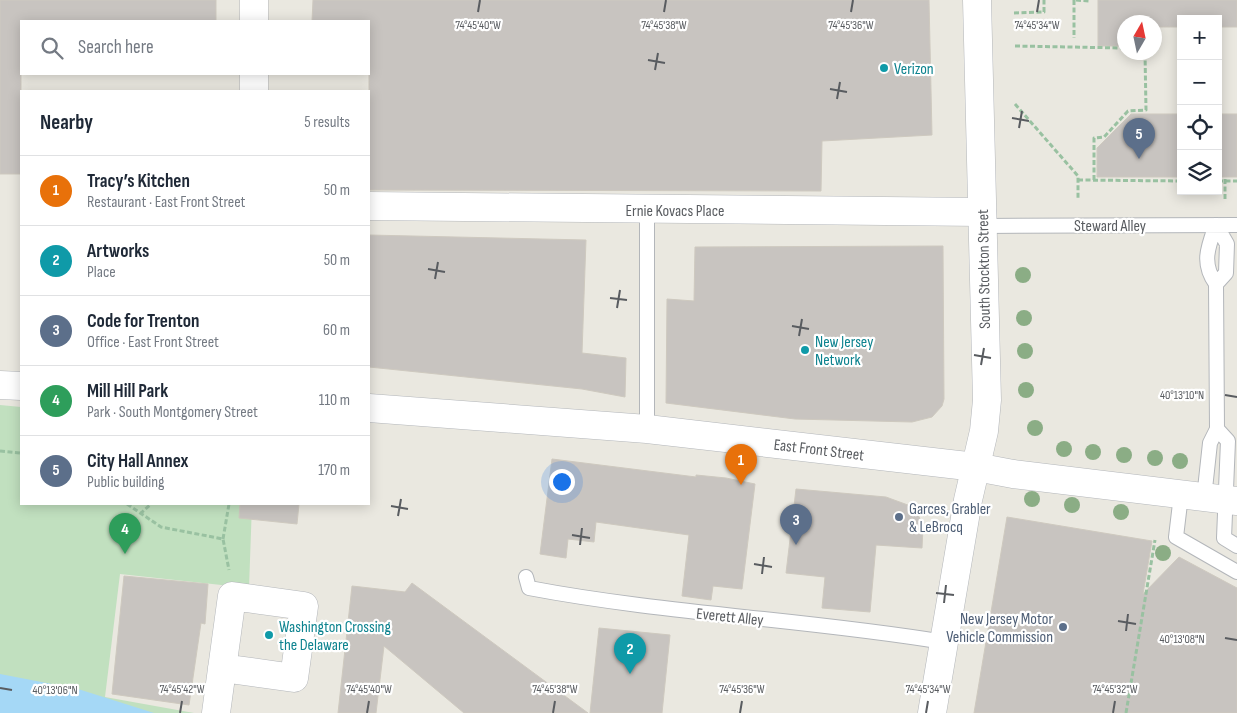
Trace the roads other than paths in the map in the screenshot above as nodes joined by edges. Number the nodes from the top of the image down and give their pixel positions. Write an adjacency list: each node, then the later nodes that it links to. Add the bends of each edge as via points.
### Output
1 (254, 0): 3 (street)
2 (977, 0): 8 (street, South Stockton Street)
3 (254, 20)
4 (254, 75): 5 (street)
5 (254, 90)
6 (370, 206): 7 (street, Ernie Kovacs Place)
7 (647, 210): 8 (street, Ernie Kovacs Place); 15 (lane)
8 (982, 219): 10 (lane, Steward Alley); 17 (street, South Stockton Street, via 987,400)
9 (1237, 224): 10 (lane, Steward Alley)
10 (1216, 225): 11 (lane, via 1208,248 1207,272); 11 (lane, via 1227,244 1226,273)
11 (1216, 284): 16 (lane)
12 (0, 385): 13 (street)
13 (20, 386)
14 (370, 408): 15 (street, East Front Street)
15 (647, 429): 17 (street, East Front Street)
16 (1217, 430): 18 (lane, via 1210,443); 18 (lane, via 1228,441)
17 (976, 467): 18 (street, East Front Street); 22 (street, South Stockton Street)
18 (1212, 499): 19 (lane, via 1224,538); 20 (lane, via 1176,537)
19 (1237, 546)
20 (1237, 572)
21 (526, 577): 22 (lane, Everett Alley, via 529,588 560,594)
22 (944, 642): 25 (street, South Stockton Street)
23 (222, 668): 23 (street, via 294,678 304,606 232,596); 24 (street)
24 (217, 706)
25 (932, 713)

